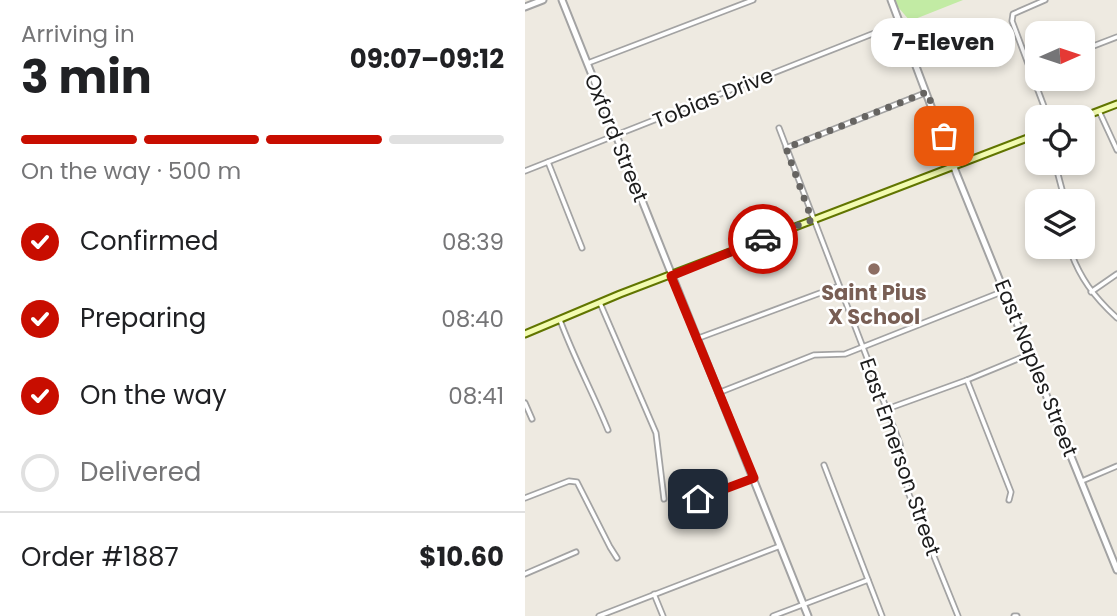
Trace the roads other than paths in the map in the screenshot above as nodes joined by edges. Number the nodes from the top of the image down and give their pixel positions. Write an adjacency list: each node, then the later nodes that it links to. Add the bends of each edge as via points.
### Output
1 (543, 0): 6 (street)
2 (562, 0): 11 (street, Oxford Street)
3 (753, 0): 11 (street)
4 (891, 0): 7 (street, East Naples Street)
5 (1045, 0): 10 (street, via 1013,14)
6 (525, 7)
7 (900, 23): 12 (street, East Naples Street); 17 (street, Tobias Drive)
8 (1117, 37): 9 (street)
9 (1095, 45)
10 (1025, 57)
11 (586, 64): 17 (street, Oxford Street)
12 (927, 92): 19 (street); 22 (street, East Naples Street)
13 (1117, 104): 14 (main road)
14 (1099, 111): 15 (main road); 20 (street)
15 (1095, 112)
16 (779, 128): 19 (street, East Emerson Street)
17 (615, 137): 21 (street, Tobias Drive); 28 (street, Oxford Street)
18 (1025, 139): 22 (main road)
19 (786, 148): 24 (street, East Emerson Street)
20 (1117, 150)
21 (548, 162): 23 (street, Tobias Drive); 25 (street)
22 (955, 166): 24 (main road); 30 (street, East Naples Street)
23 (525, 171)
24 (812, 220): 28 (main road); 29 (street, East Emerson Street)
25 (582, 248)
26 (1074, 259): 31 (street)
27 (1117, 274): 31 (street)
28 (671, 276): 32 (main road); 36 (street, Oxford Street)
29 (839, 286): 36 (street); 37 (street, East Emerson Street)
30 (1004, 291): 37 (street); 38 (street, East Naples Street)
31 (1091, 292): 33 (street)
32 (600, 303): 34 (main road); 50 (street, via 656,433)
33 (1117, 318)
34 (560, 320): 35 (main road); 44 (street)
35 (525, 334)
36 (696, 339): 40 (street, Oxford Street)
37 (862, 346): 40 (street, via 840,356 814,355); 42 (street, East Emerson Street)
38 (1030, 354): 39 (street); 48 (street, East Naples Street)
39 (967, 380): 42 (street); 52 (street, via 1011,492)
40 (718, 393): 47 (street, Oxford Street)
41 (525, 403): 43 (street)
42 (887, 409): 66 (street, East Emerson Street, via 900,444 908,492)
43 (532, 419)
44 (608, 430)
45 (824, 465): 58 (street)
46 (1117, 466): 48 (street)
47 (754, 478): 51 (street); 53 (street, Oxford Street)
48 (1081, 481): 56 (street, East Naples Street)
49 (525, 498): 55 (street, via 577,482)
50 (664, 499)
51 (698, 499)
52 (1009, 500)
53 (780, 546): 59 (street); 60 (street, Oxford Street)
54 (576, 552): 57 (street)
55 (617, 558)
56 (1117, 570)
57 (525, 574)
58 (868, 580): 60 (street); 65 (street)
59 (654, 594): 61 (street); 62 (street)
60 (803, 604): 63 (street); 64 (street, Oxford Street)
61 (599, 616)
62 (663, 616)
63 (773, 616)
64 (808, 616)
65 (882, 616)
66 (958, 616)

